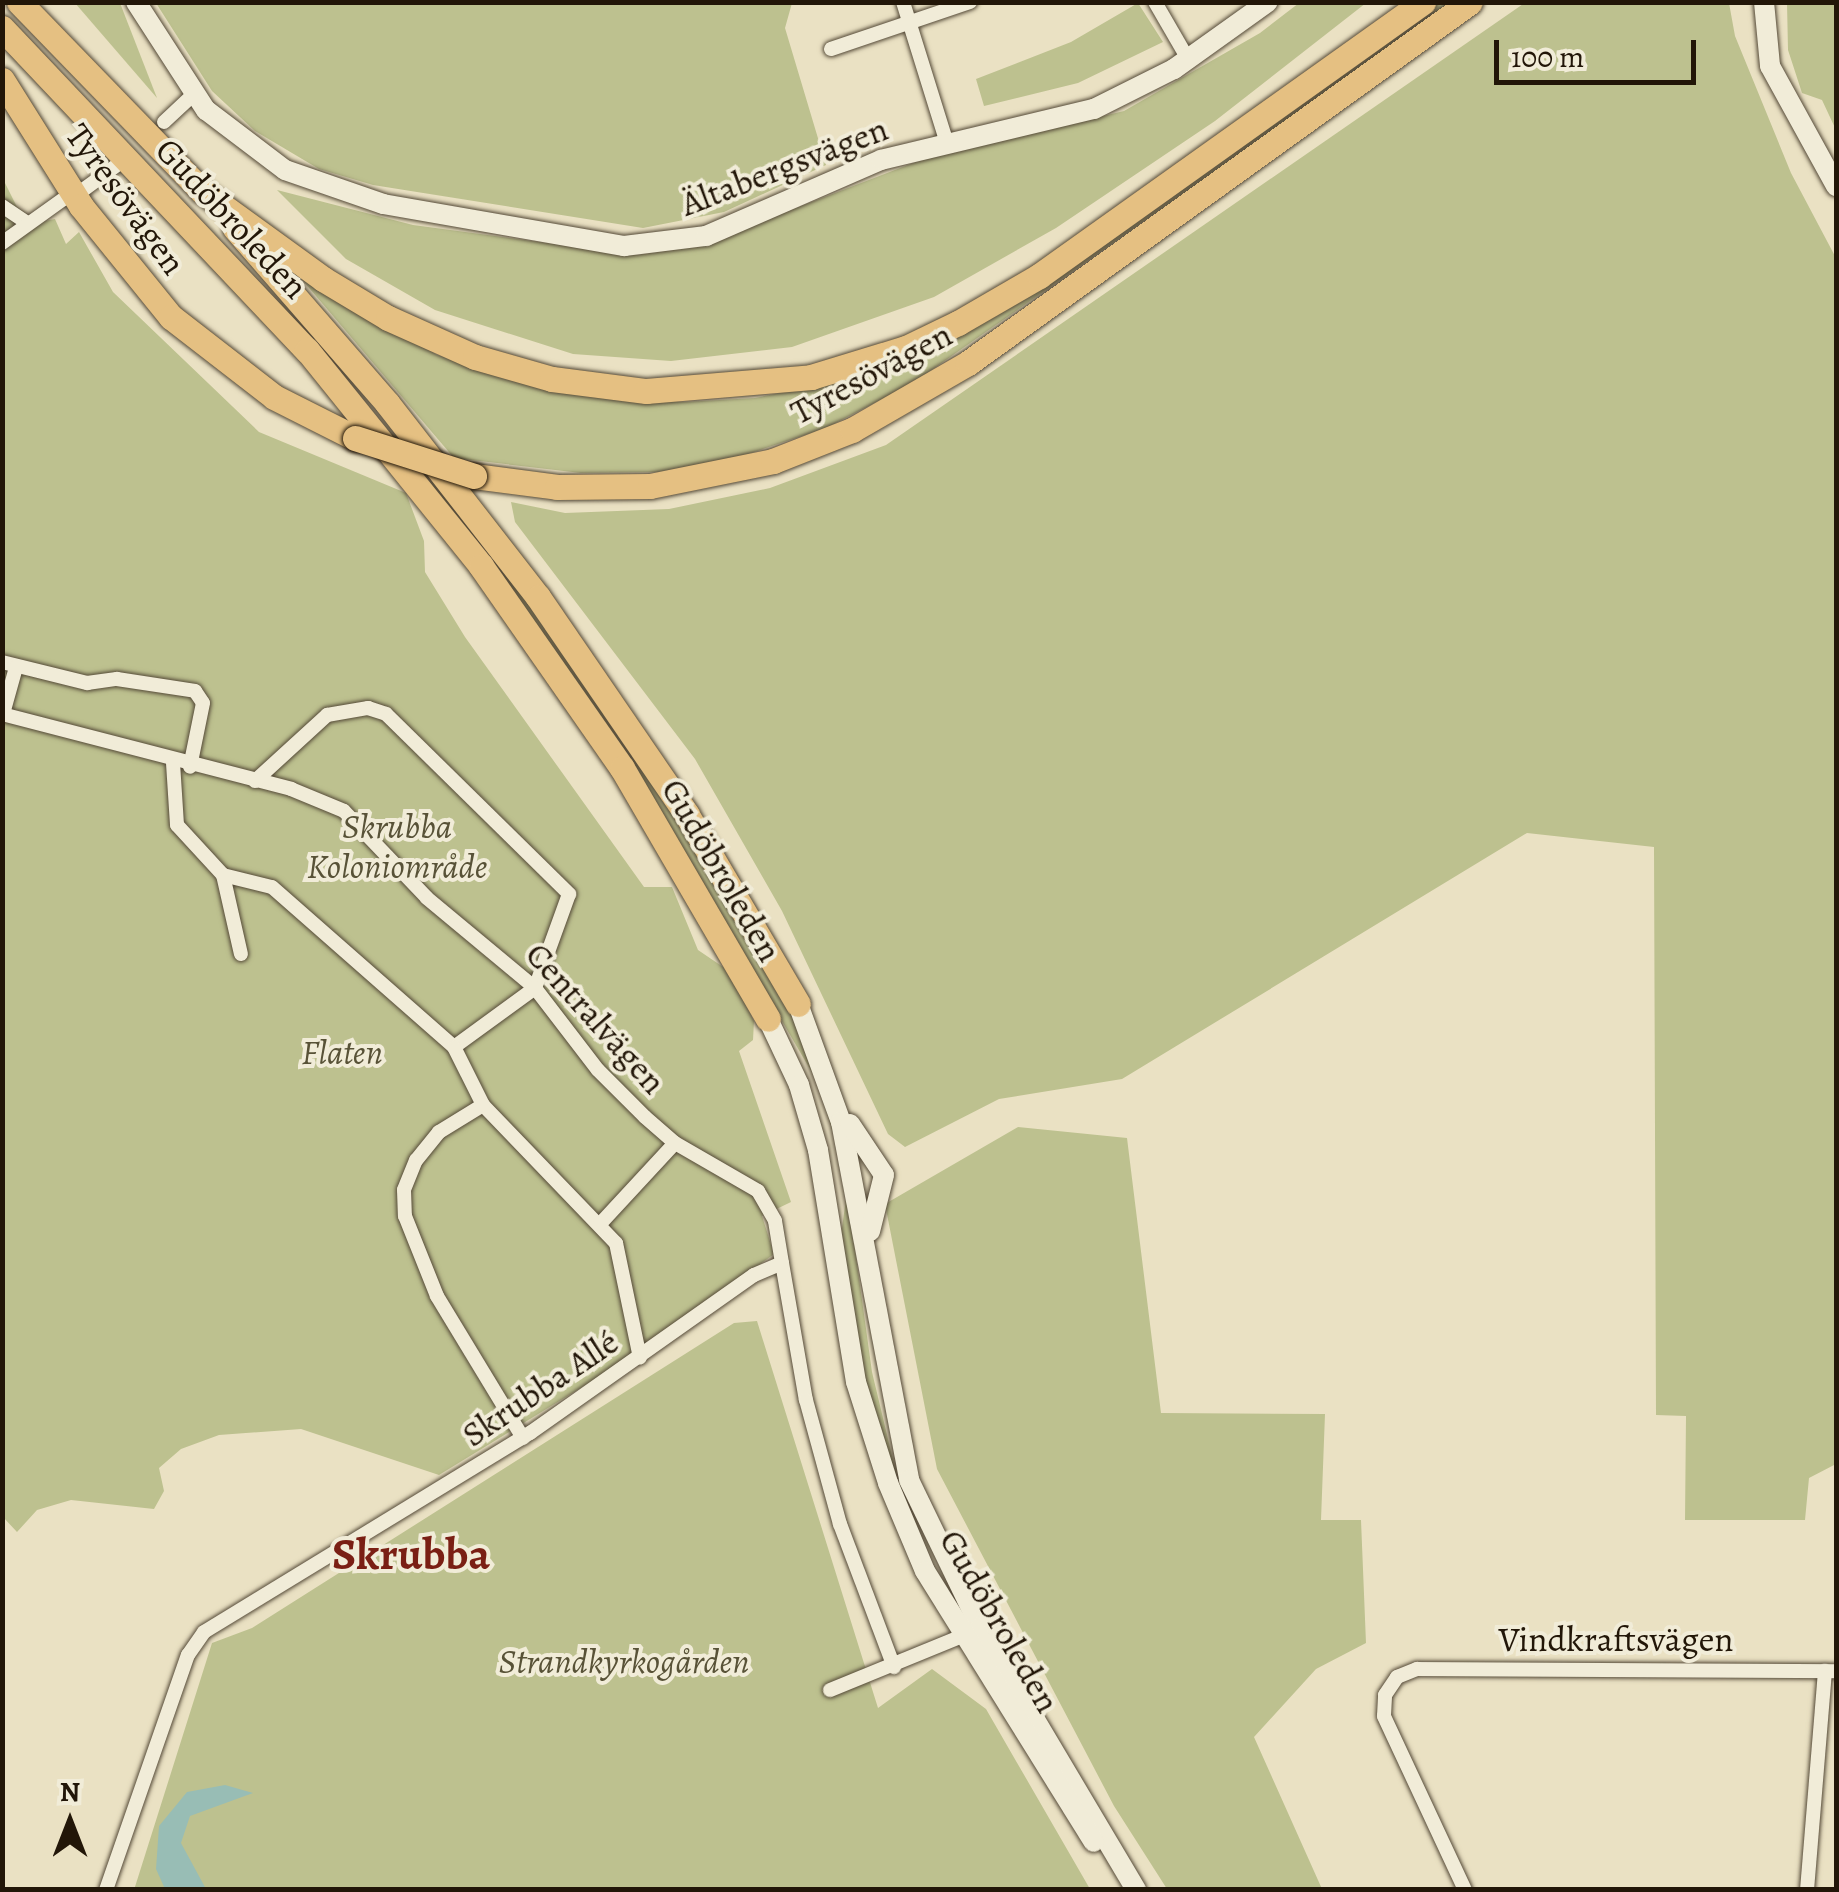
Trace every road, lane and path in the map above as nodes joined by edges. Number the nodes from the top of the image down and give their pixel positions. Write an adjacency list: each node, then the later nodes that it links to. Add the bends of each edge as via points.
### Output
1 (19, 2): 23 (highway, Tyresövägen)
2 (136, 2): 17 (main road, Ältabergsvägen)
3 (903, 2): 11 (street)
4 (970, 2): 11 (street)
5 (1156, 2): 14 (street)
6 (1268, 2): 14 (main road, Ältabergsvägen)
7 (1423, 2): 23 (highway, Tyresövägen, via 999,301 906,348 768,385 707,391 598,387 475,357 372,308)
8 (1470, 2): 15 (highway, Tyresövägen, bridge, via 968,363 852,430 773,461 650,486 557,487 474,476 355,438 274,397 171,317 81,206)
9 (1764, 2): 16 (main road, via 1764,46)
10 (1778, 2): 16 (main road, via 1774,46)
11 (909, 24): 13 (street); 19 (street)
12 (2, 28): 37 (highway, Gudöbroleden, via 307,350 481,566 622,768)
13 (831, 49)
14 (1188, 59): 19 (main road, Ältabergsvägen, via 1094,109)
15 (2, 80)
16 (1782, 84): 21 (main road)
17 (193, 95): 18 (street); 19 (main road, Ältabergsvägen, via 236,138 315,184 596,244 706,236 882,160)
18 (164, 122)
19 (947, 143)
20 (116, 165): 22 (street)
21 (1836, 186)
22 (83, 190)
23 (202, 192): 36 (highway, Gudöbroleden, via 388,402 538,597 687,815)
24 (62, 200): 26 (street)
25 (2, 206): 26 (street)
26 (27, 223): 27 (street)
27 (2, 243)
28 (9, 664): 29 (street); 31 (street, via 87,683 117,680 195,691 204,703)
29 (3, 714): 30 (street, Centralvägen)
30 (173, 763): 31 (street, Centralvägen); 33 (street, via 177,826)
31 (190, 767): 32 (street, Centralvägen)
32 (255, 781): 35 (street, Centralvägen, via 344,811 427,898); 35 (street, via 327,715 368,708 386,714 569,894)
33 (223, 875): 34 (street); 38 (street, via 272,888)
34 (241, 954)
35 (535, 988): 38 (street); 42 (street, Centralvägen, via 598,1070)
36 (798, 1004): 39 (main road, Gudöbroleden)
37 (768, 1019): 41 (main road, Gudöbroleden)
38 (454, 1047): 40 (street)
39 (822, 1059): 43 (main road, via 862,1150); 44 (main road, Gudöbroleden)
40 (483, 1104): 45 (street); 49 (street, via 439,1132 416,1160 404,1190 405,1216 437,1296)
41 (806, 1104): 44 (main road, via 834,1167); 50 (main road, Gudöbroleden, via 826,1186 856,1382 924,1571)
42 (675, 1143): 45 (street); 46 (street, Centralvägen, via 758,1191 775,1221)
43 (884, 1175): 44 (main road); 47 (main road, via 871,1209)
44 (854, 1180): 47 (main road, Gudöbroleden)
45 (600, 1224): 48 (street, via 616,1244)
46 (782, 1264): 48 (street, Skrubba Allé, via 754,1276); 51 (street, via 820,1454 863,1594)
47 (868, 1268): 50 (main road, Gudöbroleden, via 909,1480)
48 (640, 1358): 49 (street, Skrubba Allé)
49 (523, 1438): 54 (street, Skrubba Allé, via 197,1639 124,1824)
50 (972, 1632): 51 (street); 55 (main road, Gudöbroleden); 56 (main road, Gudöbroleden)
51 (894, 1667): 53 (street)
52 (1830, 1671): 57 (street, Vindkraftsvägen, via 1416,1669 1397,1677 1385,1694 1384,1716); 58 (street)
53 (830, 1690)
54 (106, 1890)
55 (1126, 1890)
56 (1136, 1890)
57 (1465, 1890)
58 (1807, 1890)

